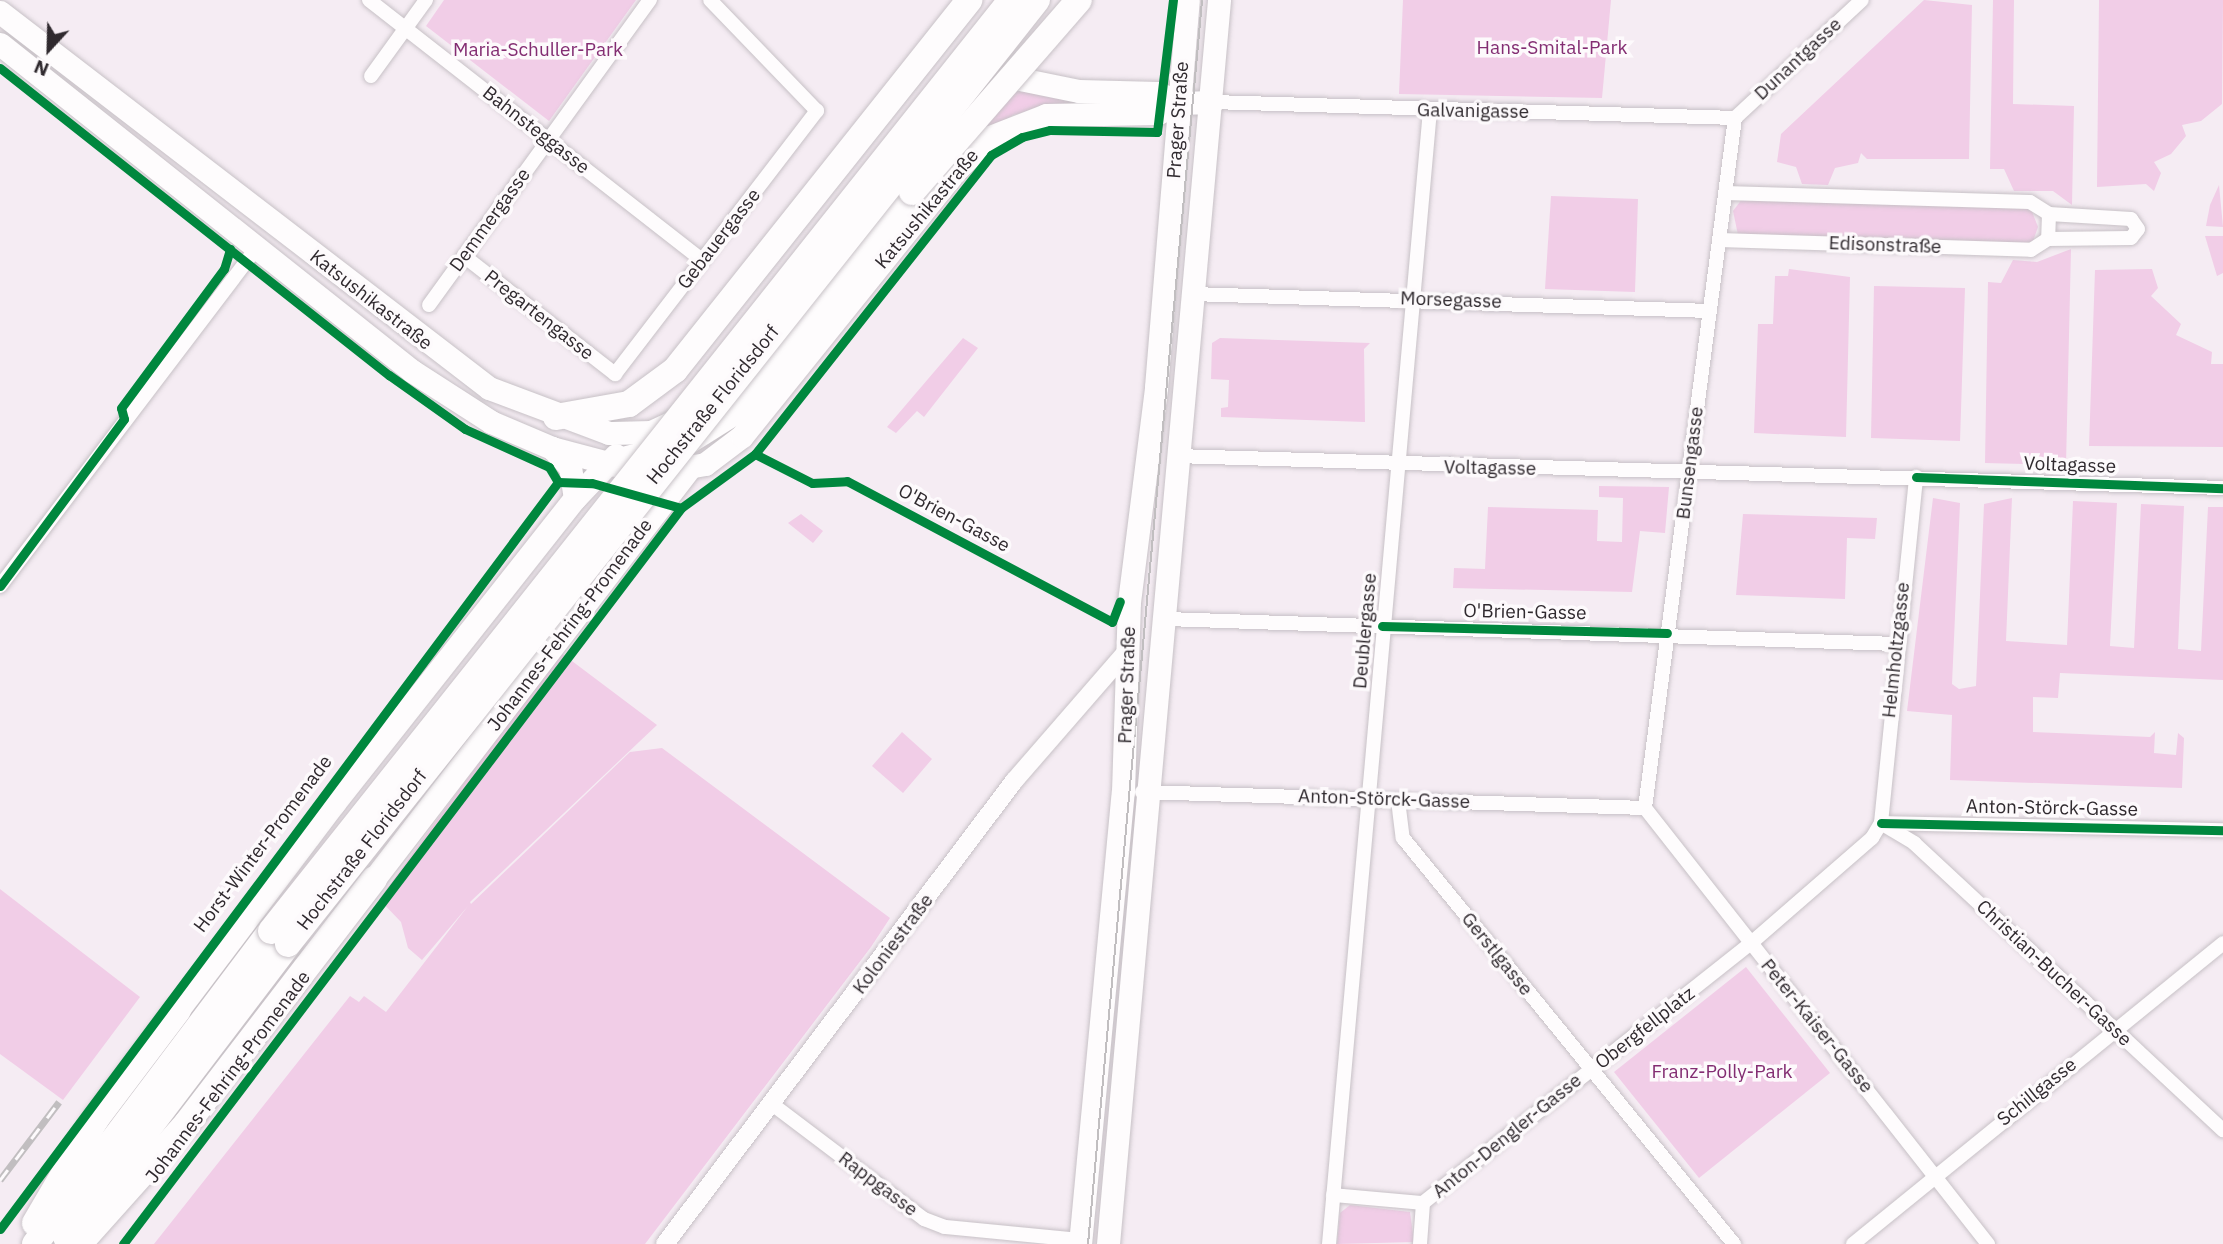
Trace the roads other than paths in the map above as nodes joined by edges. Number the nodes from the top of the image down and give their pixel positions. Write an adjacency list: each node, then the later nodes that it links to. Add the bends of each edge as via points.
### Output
1 (369, 0): 13 (street, Bahnsteggasse)
2 (426, 0): 13 (street)
3 (650, 0): 20 (street, Demmergasse)
4 (710, 0): 28 (street, Gebauergasse, via 814,103 815,114)
5 (969, 0): 34 (highway, via 675,370 629,404)
6 (1011, 0): 61 (highway, Hochstraße Floridsdorf, bridge)
7 (1037, 0): 61 (highway, Hochstraße Floridsdorf, bridge)
8 (1079, 0): 36 (highway, bridge, via 912,192 736,411 695,439)
9 (1188, 0): 17 (main road, Prager Straße)
10 (1219, 0): 16 (main road, Prager Straße)
11 (1862, 0): 19 (street, Dunantgasse)
12 (0, 12): 23 (main road, Katsushikastraße)
13 (405, 27): 15 (street); 20 (street, Bahnsteggasse)
14 (0, 44): 26 (main road, Katsushikastraße)
15 (371, 76)
16 (1212, 102): 17 (main road); 18 (street, Galvanigasse); 29 (main road, Prager Straße)
17 (1180, 103): 36 (main road, Katsushikastraße, via 1158,93 1079,91 997,76 958,89 709,392); 40 (main road, Katsushikastraße, via 1158,113 1046,115 990,137 956,170 743,436); 51 (main road, Prager Straße)
18 (1430, 110): 19 (street, Galvanigasse); 30 (street, Deublergasse)
19 (1735, 118): 21 (street, Bunsengasse)
20 (548, 140): 27 (street, Demmergasse); 28 (street, Bahnsteggasse)
21 (1725, 192): 22 (street, Edisonstraße, via 2030,202); 25 (street, Bunsengasse)
22 (2049, 215): 24 (street); 24 (street, Edisonstraße, via 2131,219 2138,229 2131,238)
23 (274, 226): 26 (main road); 34 (main road, Katsushikastraße, via 450,362 512,401)
24 (2048, 239): 25 (street, Edisonstraße, via 2031,250)
25 (1719, 240): 32 (street, Bunsengasse)
26 (256, 249): 35 (main road, Katsushikastraße, via 412,370 491,422); 46 (street)
27 (464, 256): 31 (street, Demmergasse); 33 (street, Pregartengasse)
28 (702, 260): 33 (street, Gebauergasse)
29 (1192, 295): 30 (street, Morsegasse); 37 (main road, Prager Straße)
30 (1413, 299): 32 (street, Morsegasse); 39 (street, Deublergasse)
31 (429, 305)
32 (1709, 311): 41 (street, Bunsengasse)
33 (615, 374)
34 (556, 417): 36 (main road, Katsushikastraße, via 608,433)
35 (552, 448): 38 (main road, Katsushikastraße); 44 (main road, via 570,467)
36 (642, 452): 38 (highway); 40 (main road, Katsushikastraße); 45 (main road)
37 (1176, 456): 39 (street, Voltagasse); 47 (main road, Prager Straße)
38 (607, 464): 44 (main road)
39 (1397, 466): 41 (street, Voltagasse); 48 (street, Deublergasse)
40 (688, 470): 45 (main road)
41 (1688, 472): 42 (street, Voltagasse); 49 (street, Bunsengasse)
42 (1916, 477): 43 (street, Voltagasse); 50 (street, Helmholtzgasse)
43 (2223, 488)
44 (575, 498): 59 (main road)
45 (645, 529): 60 (main road)
46 (0, 586)
47 (1166, 619): 48 (street, O'Brien-Gasse); 51 (main road); 53 (main road, Prager Straße)
48 (1382, 626): 49 (street, O'Brien-Gasse); 54 (street, Deublergasse)
49 (1667, 633): 50 (street, O'Brien-Gasse); 56 (street, Bunsengasse)
50 (1895, 644): 57 (street, Helmholtzgasse)
51 (1128, 650): 52 (main road, Prager Straße); 67 (street, Koloniestraße, via 1014,781)
52 (1123, 792): 53 (street, Anton-Störck-Gasse); 72 (main road, Prager Straße)
53 (1150, 792): 54 (street, Anton-Störck-Gasse); 78 (main road, Prager Straße)
54 (1369, 799): 55 (street, Anton-Störck-Gasse); 70 (street, Deublergasse)
55 (1398, 800): 56 (street, Anton-Störck-Gasse); 66 (street, Gerstlgasse, via 1403,838)
56 (1645, 808): 63 (street, Peter-Kaiser-Gasse)
57 (1881, 823): 58 (street, Anton-Störck-Gasse); 63 (street, via 1872,838); 65 (street, Christian-Bucher-Gasse, via 1914,844)
58 (2223, 831)
59 (309, 835): 60 (street, Horst-Winter-Promenade, via 359,876); 64 (main road)
60 (374, 879): 76 (highway, via 187,1123)
61 (279, 938): 74 (highway); 75 (highway)
62 (2223, 943): 65 (street, Schillgasse)
63 (1750, 944): 66 (street, Obergfellplatz); 69 (street, Peter-Kaiser-Gasse)
64 (178, 1010): 73 (highway, via 66,1165)
65 (2114, 1029): 68 (street, Christian-Bucher-Gasse); 69 (street, Schillgasse)
66 (1590, 1070): 71 (street, Anton-Dengler-Gasse); 81 (street, Obergfellplatz)
67 (772, 1104): 72 (street, Rappgasse, via 924,1219 945,1227); 77 (street, Koloniestraße)
68 (2223, 1130)
69 (1935, 1175): 82 (street, Schillgasse); 83 (street, Peter-Kaiser-Gasse)
70 (1334, 1195): 71 (street); 79 (street, Deublergasse)
71 (1423, 1203): 80 (street)
72 (1085, 1243)
73 (26, 1244)
74 (34, 1244)
75 (61, 1244)
76 (79, 1244)
77 (665, 1244)
78 (1108, 1244)
79 (1329, 1244)
80 (1420, 1244)
81 (1734, 1244)
82 (1853, 1244)
83 (1988, 1244)

